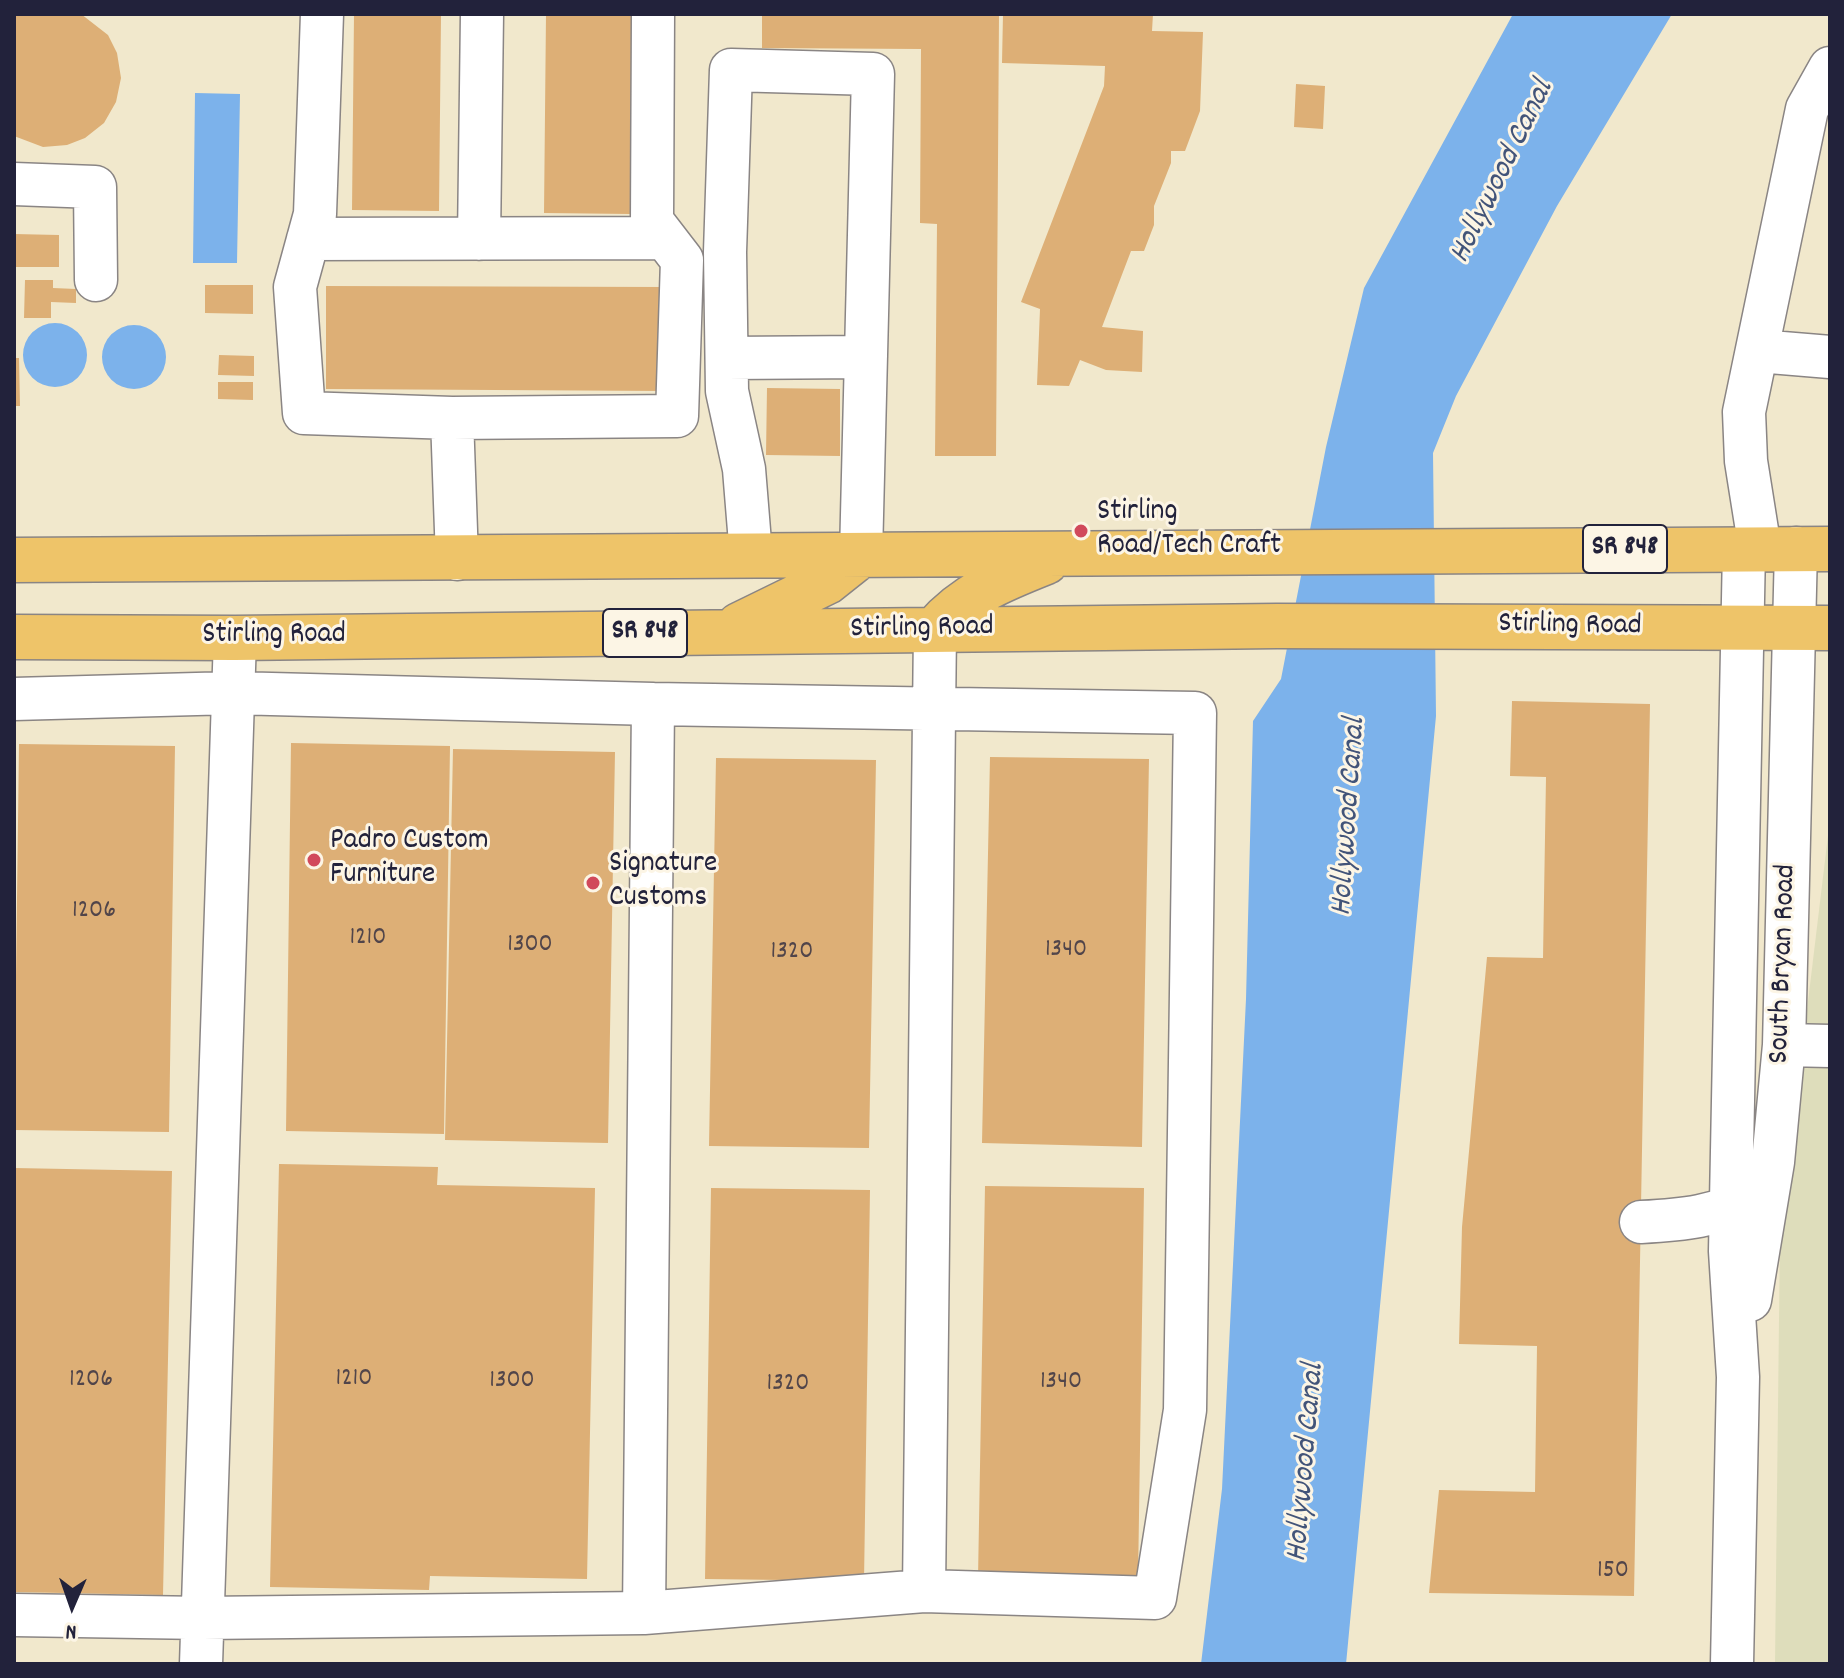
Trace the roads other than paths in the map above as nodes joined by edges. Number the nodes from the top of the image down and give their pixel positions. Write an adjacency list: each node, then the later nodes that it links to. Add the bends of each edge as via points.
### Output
1 (322, 14): 7 (street, via 315,214)
2 (482, 14): 8 (street)
3 (653, 14): 6 (street, via 652,221)
4 (1830, 68): 10 (street, via 1807,109)
5 (14, 184): 9 (street, via 95,187)
6 (665, 238): 8 (street); 14 (street, via 682,260 677,416)
7 (308, 239): 8 (street); 14 (street, via 295,287 304,413)
8 (479, 239)
9 (96, 280)
10 (1758, 351): 12 (street); 15 (street, via 1744,412 1746,461)
11 (866, 357): 13 (street); 13 (street, via 873,74 731,70); 18 (street)
12 (1830, 357)
13 (727, 358): 17 (street)
14 (452, 418): 19 (street)
15 (1782, 549): 16 (main road, SR 848); 21 (street, South Bryan Road); 22 (street, South Bryan Road)
16 (1071, 552): 18 (main road, SR 848); 23 (main road, via 993,583 954,607)
17 (751, 555): 18 (main road, SR 848); 19 (main road, SR 848)
18 (861, 555): 24 (main road, via 827,582)
19 (457, 559): 20 (main road, SR 848)
20 (14, 560)
21 (1742, 628): 22 (main road, Stirling Road / SR 848); 23 (main road, Stirling Road / SR 848); 34 (street, South Bryan Road)
22 (1812, 628): 31 (street, South Bryan Road)
23 (935, 629): 24 (main road, Stirling Road / SR 848); 30 (street)
24 (723, 632): 26 (main road, Stirling Road / SR 848)
25 (14, 637): 26 (main road, Stirling Road / SR 848)
26 (235, 638): 27 (street)
27 (233, 693): 28 (street); 29 (street); 40 (street)
28 (14, 699)
29 (653, 704): 30 (street); 38 (street)
30 (933, 707): 37 (street); 37 (street, via 1195,713 1185,1410 1155,1598)
31 (1784, 1045): 32 (street); 33 (street, South Bryan Road)
32 (1830, 1046)
33 (1769, 1185): 34 (street); 36 (street, South Bryan Road)
34 (1731, 1209): 35 (street, via 1687,1220); 36 (street, South Bryan Road)
35 (1641, 1222)
36 (1738, 1377): 42 (street, South Bryan Road)
37 (924, 1591): 38 (street)
38 (644, 1613): 40 (street)
39 (14, 1615): 40 (street)
40 (203, 1618): 41 (street)
41 (201, 1664)
42 (1732, 1664)

